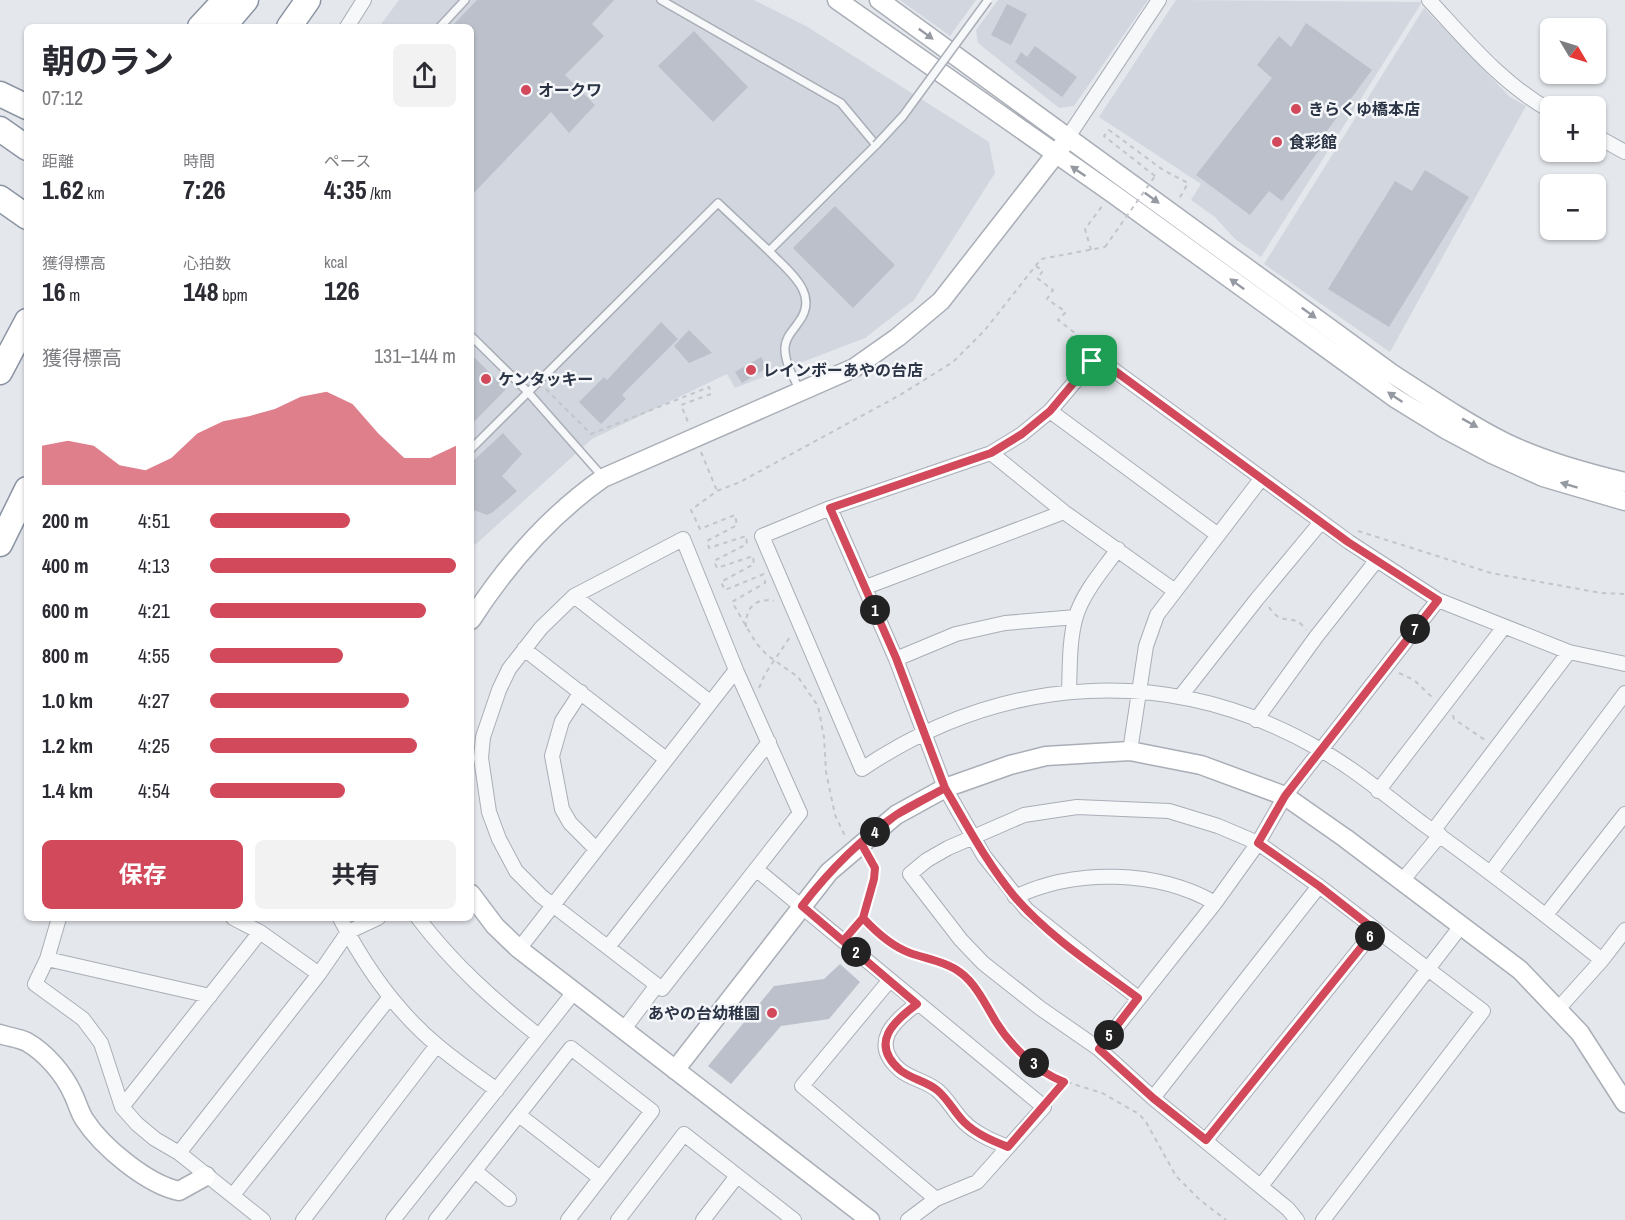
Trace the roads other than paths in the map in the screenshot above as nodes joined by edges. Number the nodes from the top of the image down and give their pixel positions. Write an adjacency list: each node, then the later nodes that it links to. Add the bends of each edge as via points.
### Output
1 (225, 0): 12 (highway)
2 (246, 0): 13 (highway)
3 (309, 0): 14 (highway)
4 (364, 0): 15 (street)
5 (465, 0): 16 (lane)
6 (661, 0): 23 (lane, via 841,104)
7 (837, 0): 26 (street)
8 (879, 0): 21 (street, one-way to 21)
9 (988, 0): 23 (lane, bridge, via 903,116)
10 (1159, 0): 21 (street)
11 (1429, 0): 19 (street, via 1501,77)
12 (203, 24)
13 (226, 24)
14 (291, 24)
15 (349, 24)
16 (443, 24)
17 (0, 93): 18 (highway)
18 (24, 105)
19 (1540, 105)
20 (0, 129): 24 (highway)
21 (1068, 137): 26 (street); 40 (street, one-way to 40, via 1390,373 1451,412 1541,458)
22 (1606, 142): 25 (street)
23 (876, 145): 29 (lane)
24 (24, 146)
25 (1625, 152)
26 (1056, 156): 34 (street, via 941,301 854,368); 42 (street, one-way to 26, via 1543,477 1447,430 1395,398)
27 (0, 198): 28 (highway)
28 (24, 216)
29 (769, 251): 33 (lane, via 718,203); 34 (lane, via 807,295 807,309 789,333 785,346)
30 (24, 327): 32 (highway)
31 (474, 339): 33 (lane)
32 (0, 372)
33 (527, 391): 36 (lane); 38 (lane)
34 (800, 391): 38 (street)
35 (1050, 411): 37 (street); 39 (street, via 1096,357); 46 (street)
36 (474, 445)
37 (991, 453): 43 (street); 44 (street)
38 (603, 478): 54 (street, via 539,531 506,569)
39 (1261, 479): 45 (street); 46 (street)
40 (1625, 482)
41 (24, 495): 47 (highway)
42 (1625, 501)
43 (830, 508): 50 (street); 69 (street, via 762,536 862,769 892,748)
44 (1064, 512): 48 (street); 50 (street)
45 (1322, 522): 49 (street); 66 (street)
46 (1218, 535): 51 (street)
47 (0, 544)
48 (1118, 549): 51 (street); 55 (street, via 1087,593)
49 (1376, 561): 53 (street); 68 (street)
50 (866, 587): 59 (street)
51 (1175, 591): 62 (street, via 1157,615 1146,645)
52 (573, 596): 57 (street); 61 (street, via 683,539); 67 (street)
53 (1438, 600): 56 (street); 71 (street)
54 (474, 616)
55 (1076, 617): 59 (street, via 1005,623 956,634); 63 (street)
56 (1504, 627): 58 (street); 75 (street)
57 (524, 649): 64 (street); 89 (street, via 499,690 483,737 483,782 489,812 508,857 528,885)
58 (1569, 652): 60 (street); 78 (street)
59 (896, 658): 69 (street)
60 (1625, 664)
61 (736, 670): 67 (street); 70 (street)
62 (1138, 690): 63 (street); 66 (street); 72 (street)
63 (1069, 691): 69 (street, via 1005,703)
64 (581, 692): 73 (street); 81 (street, via 562,721 552,756 562,809)
65 (1625, 693): 83 (street)
66 (1180, 697): 68 (street)
67 (710, 702): 73 (street)
68 (1256, 720): 71 (street)
69 (925, 733): 74 (street)
70 (769, 742): 82 (street, via 800,813); 102 (street)
71 (1320, 749): 75 (street); 76 (street)
72 (1130, 751): 74 (street, via 1046,756); 76 (street, via 1201,765)
73 (666, 759): 81 (street)
74 (945, 788): 79 (street); 90 (street, via 896,815 861,843 829,872)
75 (1378, 791): 78 (street)
76 (1285, 796): 80 (street); 84 (street)
77 (1625, 814): 91 (street)
78 (1437, 833): 83 (street); 84 (street)
79 (972, 837): 80 (street, via 1024,815 1060,807 1100,806 1169,812); 86 (street); 120 (street, via 927,860 910,874 983,963)
80 (1258, 843): 85 (street); 88 (street)
81 (596, 849): 89 (street)
82 (756, 869): 90 (street); 109 (street, via 662,989)
83 (1491, 872): 91 (street)
84 (1402, 881): 97 (street)
85 (1319, 886): 98 (street); 123 (street)
86 (1015, 897): 88 (street, via 1066,881 1118,877 1182,887); 113 (street)
87 (474, 898): 103 (street)
88 (1215, 903): 113 (street)
89 (554, 906): 102 (street); 103 (street)
90 (802, 906): 108 (street); 121 (street)
91 (1546, 915): 105 (street)
92 (58, 921): 104 (street)
93 (239, 921): 100 (street)
94 (342, 921): 101 (street)
95 (372, 921): 101 (street)
96 (420, 921): 118 (street, via 493,1001)
97 (1461, 926): 106 (street); 115 (street, via 1520,970)
98 (1375, 930): 106 (street); 127 (street)
99 (1625, 930): 105 (street)
100 (260, 932): 107 (street); 111 (street)
101 (348, 932): 107 (street); 112 (street)
102 (608, 947): 109 (street)
103 (519, 949): 110 (street)
104 (47, 959): 111 (street); 125 (street, via 35,984 84,1019 101,1042)
105 (1602, 960): 115 (street)
106 (1429, 969): 134 (street); 149 (street, via 1483,1011)
107 (319, 974): 129 (street)
108 (890, 981): 114 (street); 137 (street, via 802,1086)
109 (657, 985): 116 (street)
110 (574, 992): 116 (street); 118 (street)
111 (210, 996): 125 (street)
112 (390, 997): 119 (street); 135 (street)
113 (1138, 998): 120 (street)
114 (917, 1004): 128 (street, via 1044,1107); 128 (street, via 896,1019 886,1037 888,1055 900,1070 936,1089 978,1133)
115 (1558, 1009): 124 (street, via 1580,1033)
116 (624, 1029): 121 (street)
117 (0, 1034): 131 (street, via 27,1042 46,1057 68,1086 93,1132 148,1177 179,1191)
118 (538, 1036): 122 (street)
119 (437, 1045): 122 (street); 139 (street)
120 (1099, 1049): 123 (street)
121 (675, 1070): 146 (street)
122 (497, 1090): 140 (street)
123 (1153, 1098): 127 (street)
124 (1625, 1103)
125 (122, 1107): 129 (street, via 136,1124)
126 (519, 1115): 130 (street); 133 (street); 133 (street, via 571,1048 652,1112)
127 (1206, 1140): 134 (street)
128 (1008, 1147): 137 (street, via 977,1182)
129 (179, 1153): 131 (street)
130 (475, 1171): 136 (street); 141 (street)
131 (206, 1176): 135 (street)
132 (737, 1176): 143 (street, via 684,1134); 144 (street); 145 (street)
133 (600, 1178): 142 (street)
134 (1261, 1186): 148 (street)
135 (233, 1196): 138 (street)
136 (509, 1199)
137 (936, 1199): 147 (street)
138 (263, 1220)
139 (303, 1220)
140 (393, 1220)
141 (436, 1220)
142 (568, 1220)
143 (618, 1220)
144 (703, 1220)
145 (794, 1220)
146 (870, 1220)
147 (908, 1220)
148 (1297, 1220)
149 (1323, 1220)

